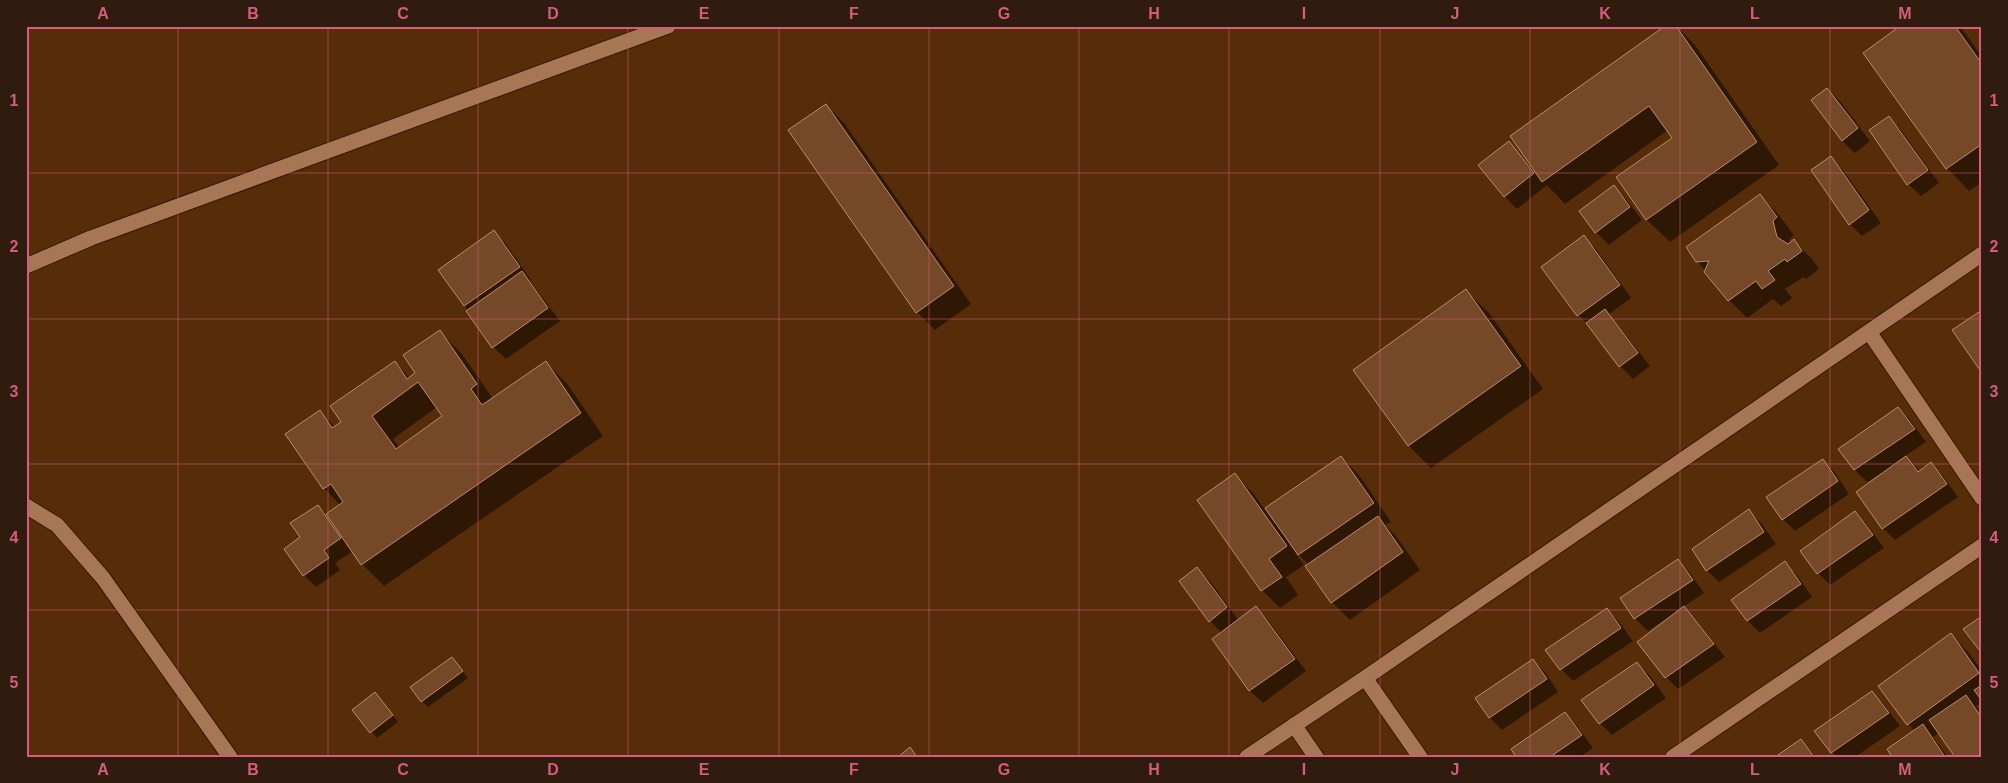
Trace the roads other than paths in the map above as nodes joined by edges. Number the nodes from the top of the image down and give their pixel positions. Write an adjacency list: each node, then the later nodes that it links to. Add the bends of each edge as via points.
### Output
1 (668, 26): 3 (street, via 100,235)
2 (1982, 254): 4 (street)
3 (26, 266)
4 (1869, 332): 5 (street); 8 (street)
5 (1982, 498)
6 (26, 506): 10 (street, via 56,525 103,578)
7 (1982, 546): 14 (street)
8 (1365, 678): 9 (street); 13 (street)
9 (1294, 725): 11 (street); 12 (street)
10 (230, 757)
11 (1247, 757)
12 (1316, 757)
13 (1420, 757)
14 (1673, 757)

